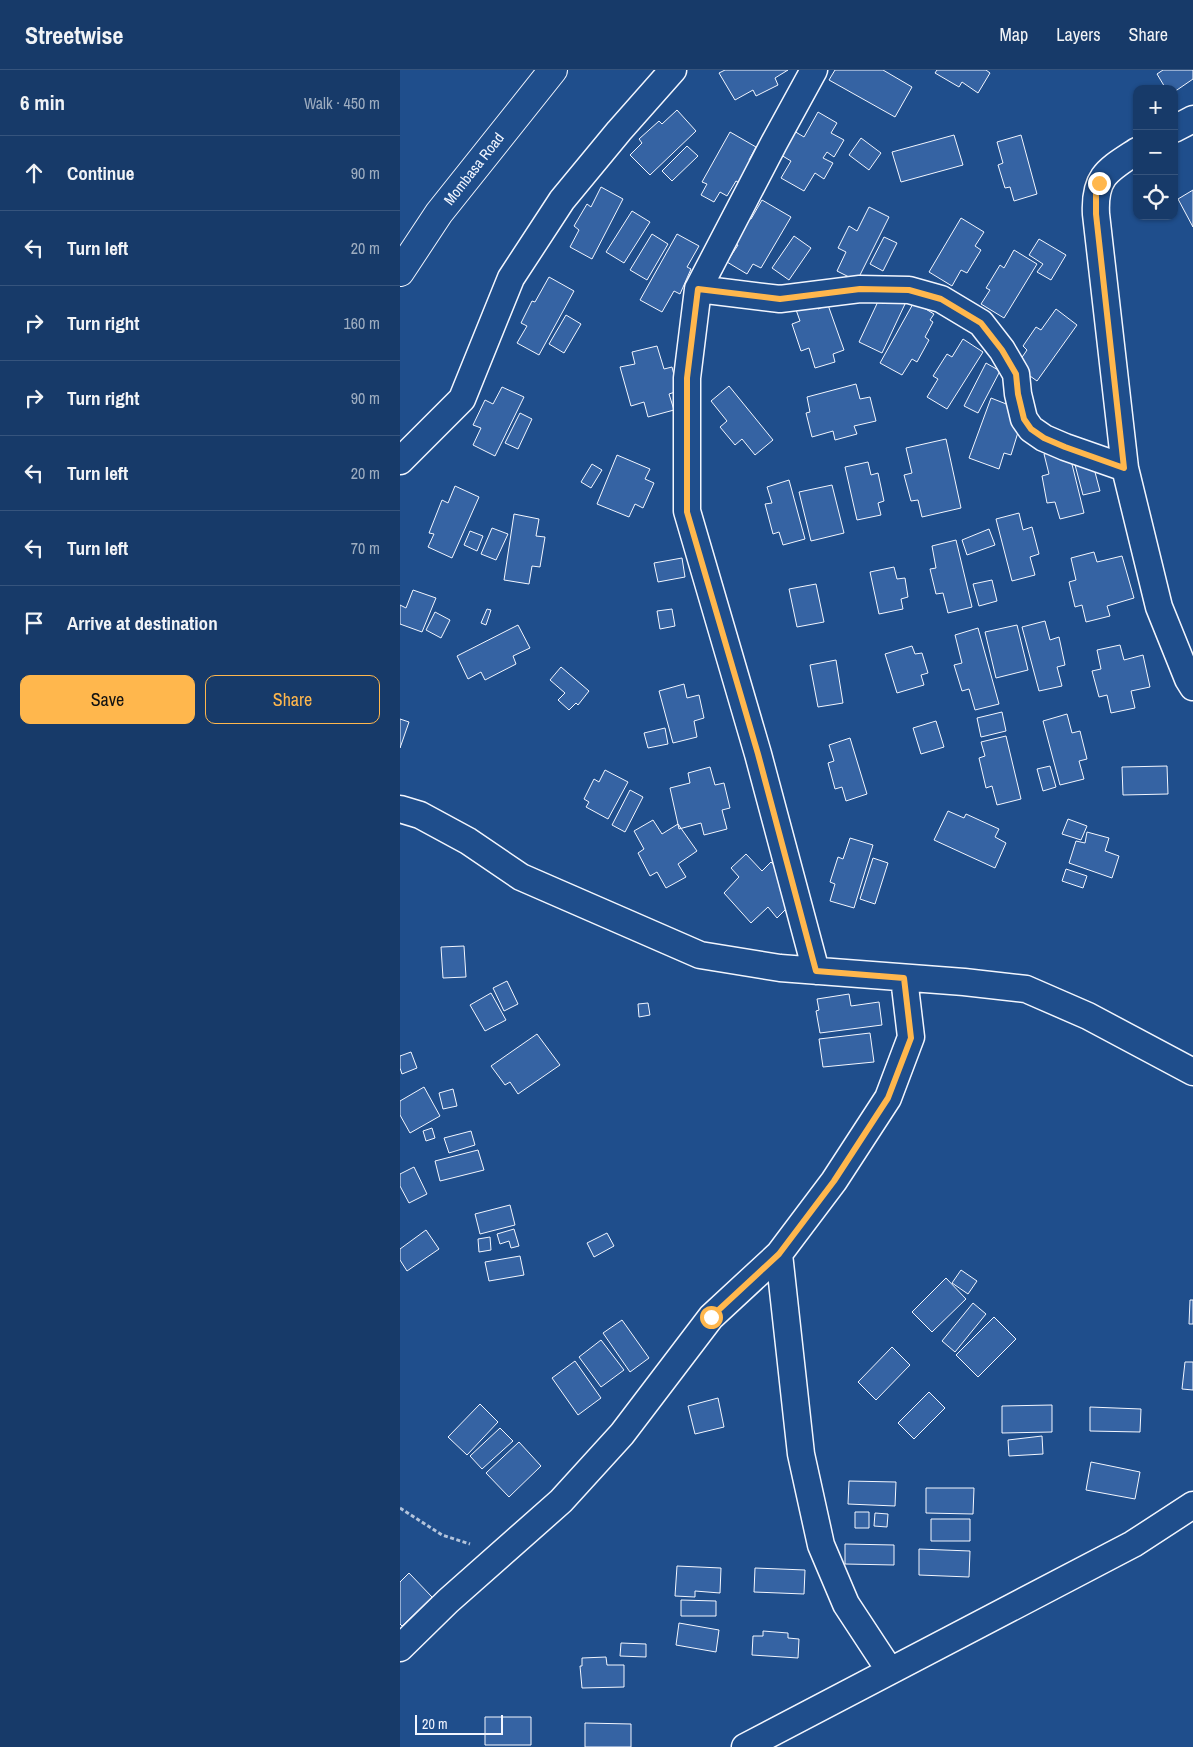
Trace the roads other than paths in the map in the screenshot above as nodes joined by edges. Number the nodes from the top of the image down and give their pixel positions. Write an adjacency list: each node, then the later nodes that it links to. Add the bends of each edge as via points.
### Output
1 (553, 70): 7 (highway, Mombasa Road, via 438,213)
2 (673, 70): 9 (street, via 562,200 511,278 462,399)
3 (814, 70): 8 (street)
4 (1193, 119): 5 (street)
5 (1178, 127)
6 (1133, 154): 10 (street, via 1106,173 1096,192 1095,202)
7 (400, 272)
8 (698, 289): 10 (street, via 780,299 860,289 909,290 941,299 981,323 1002,350 1016,374 1024,419 1031,429 1065,447); 13 (street, via 687,378 687,512 758,754)
9 (400, 461)
10 (1124, 468): 11 (street, via 1159,607)
11 (1193, 687)
12 (400, 809): 13 (street, via 444,828 521,876 700,955)
13 (816, 971): 14 (street)
14 (904, 978): 15 (street, via 1026,989 1088,1016); 16 (street, via 911,1038 888,1098 834,1181)
15 (1193, 1072)
16 (779, 1254): 18 (street, via 711,1317 622,1434 561,1501); 19 (street, via 801,1454 821,1545 846,1604)
17 (1193, 1505): 19 (street, via 1133,1544)
18 (400, 1648)
19 (890, 1671): 20 (street)
20 (745, 1747)

